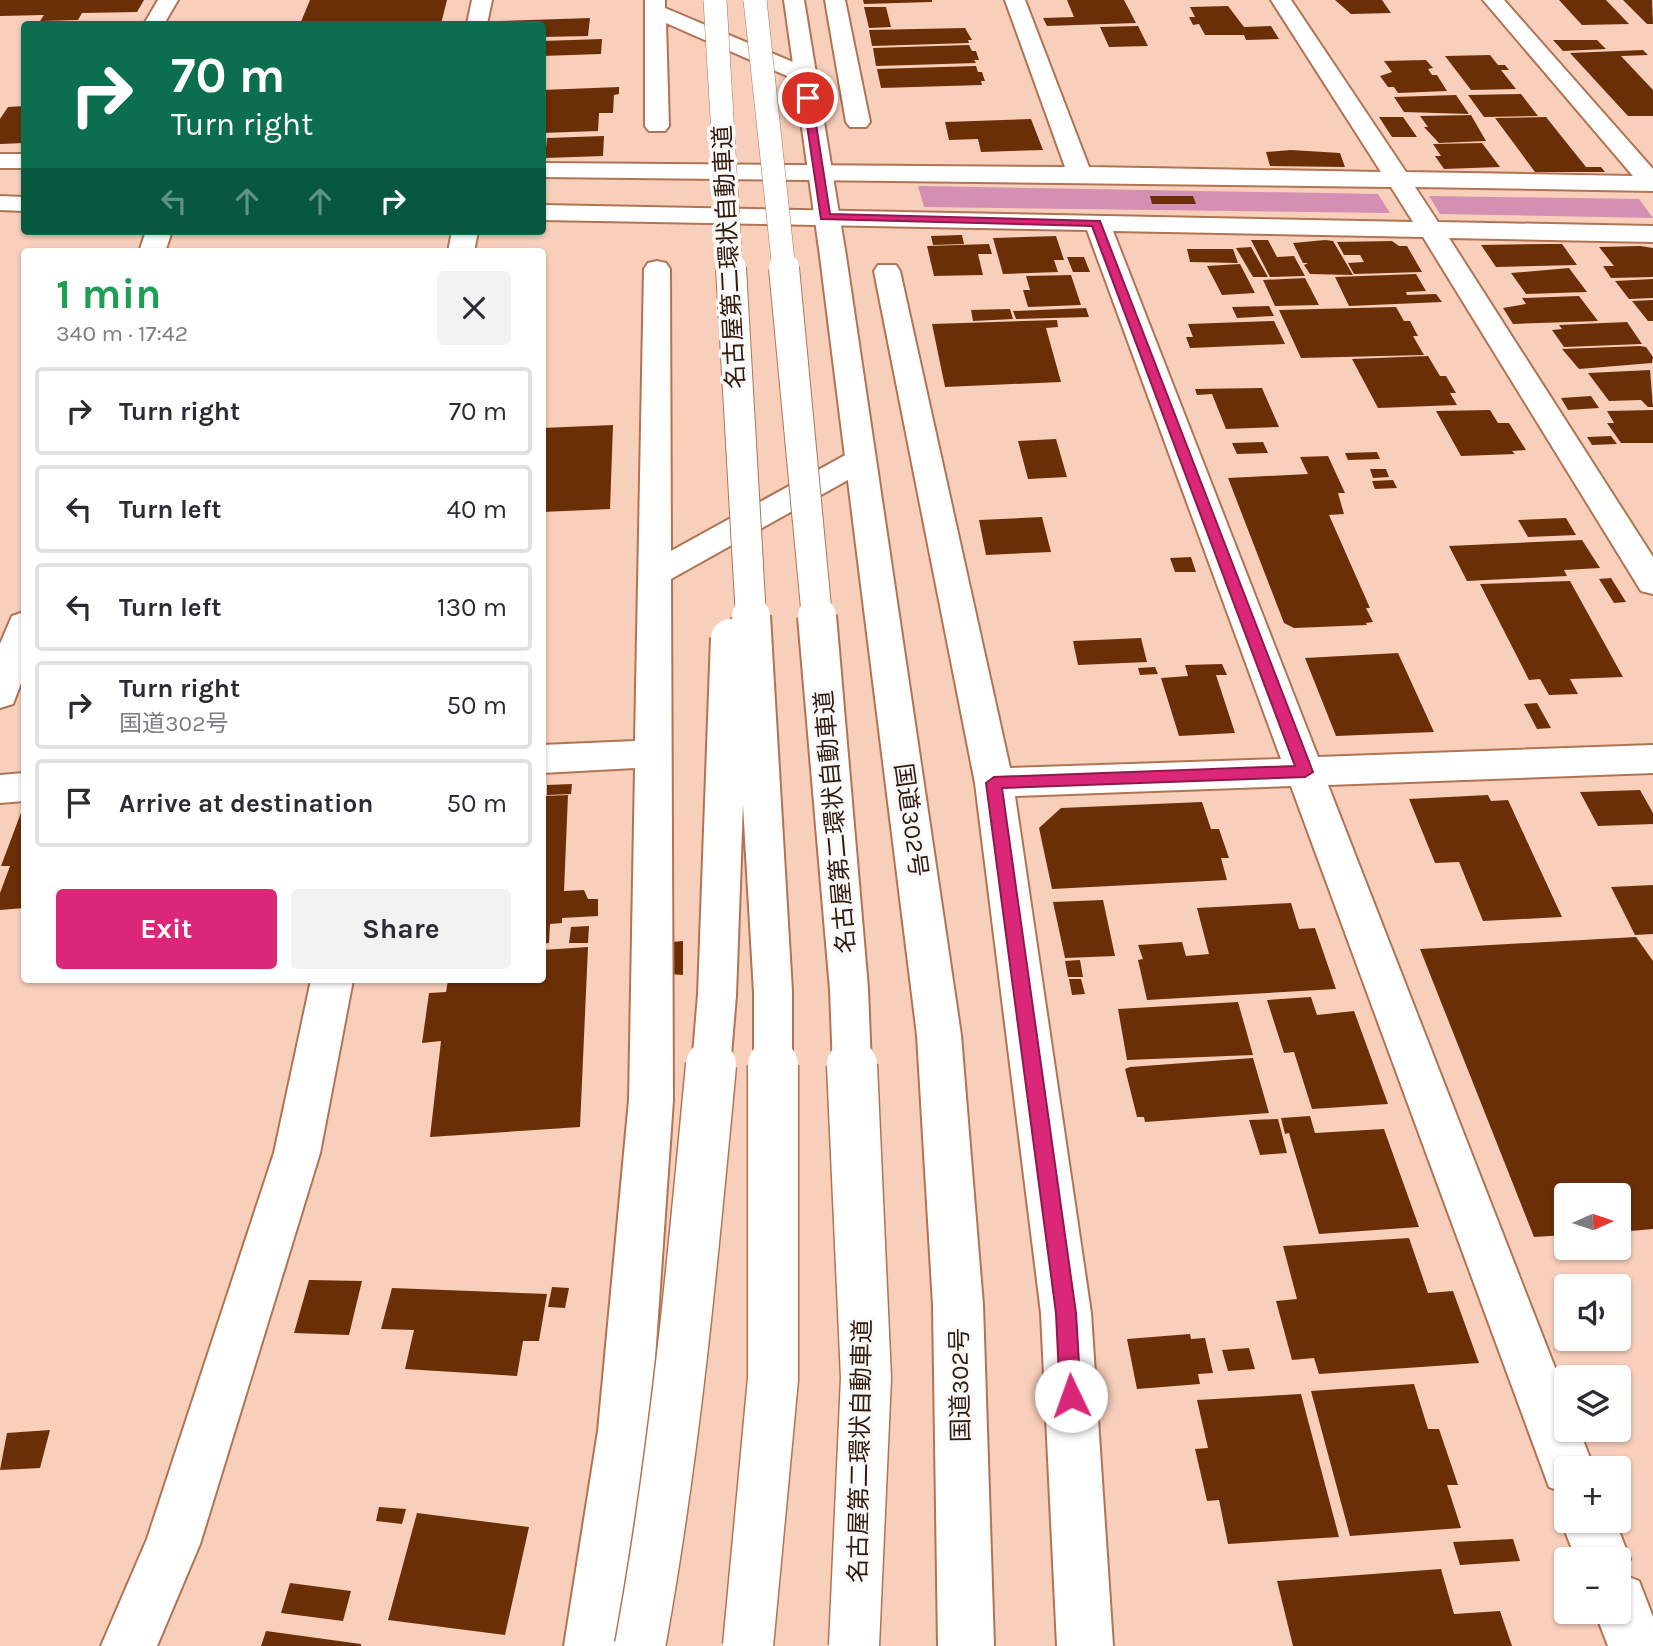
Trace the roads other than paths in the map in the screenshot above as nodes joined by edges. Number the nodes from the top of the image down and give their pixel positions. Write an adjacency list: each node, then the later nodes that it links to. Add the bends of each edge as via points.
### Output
1 (168, 0): 11 (main road)
2 (482, 0): 12 (main road)
3 (715, 0): 32 (main road, 名古屋第二環状自動車道, bridge)
4 (755, 0): 52 (main road, 名古屋第二環状自動車道, bridge, via 799,406 849,989 866,1378)
5 (835, 0): 14 (main road)
6 (1015, 0): 20 (main road)
7 (1280, 0): 21 (main road)
8 (1493, 0): 22 (main road)
9 (805, 3): 13 (main road, 国道302号)
10 (655, 5): 13 (main road); 15 (main road)
11 (157, 21)
12 (478, 21)
13 (804, 75): 19 (main road, 国道302号)
14 (858, 122)
15 (657, 126)
16 (0, 161): 17 (main road)
17 (21, 161)
18 (546, 170): 19 (main road)
19 (818, 172): 20 (main road); 26 (main road, 国道302号)
20 (1080, 174): 21 (main road)
21 (1398, 180): 22 (main road); 28 (main road)
22 (1653, 184)
23 (0, 204): 24 (main road)
24 (21, 204)
25 (546, 212): 26 (main road)
26 (825, 217): 27 (main road); 33 (main road, 国道302号)
27 (1097, 223): 28 (main road); 41 (main road)
28 (1431, 230): 29 (main road); 35 (main road)
29 (1653, 234)
30 (657, 269): 34 (main road)
31 (887, 271): 42 (main road)
32 (738, 407): 50 (main road, bridge, via 718,995 693,1261); 51 (main road, 名古屋第二環状自動車道, bridge, via 773,992 773,1379)
33 (860, 460): 34 (main road); 53 (main road, 国道302号, via 939,1035 958,1305)
34 (653, 575): 38 (main road)
35 (1653, 583)
36 (21, 633): 37 (main road)
37 (0, 695)
38 (651, 754): 39 (main road); 49 (main road, via 650,1100 624,1431)
39 (546, 759)
40 (1653, 759): 41 (main road)
41 (1305, 772): 42 (main road); 46 (main road)
42 (994, 783): 54 (main road, via 1066,1313)
43 (21, 787): 44 (main road)
44 (0, 789)
45 (331, 983): 48 (main road, via 297,1153 173,1544)
46 (1563, 1456)
47 (1628, 1624): 55 (main road)
48 (130, 1646)
49 (592, 1646)
50 (640, 1646)
51 (748, 1646)
52 (854, 1646)
53 (966, 1646)
54 (1085, 1646)
55 (1636, 1646)

